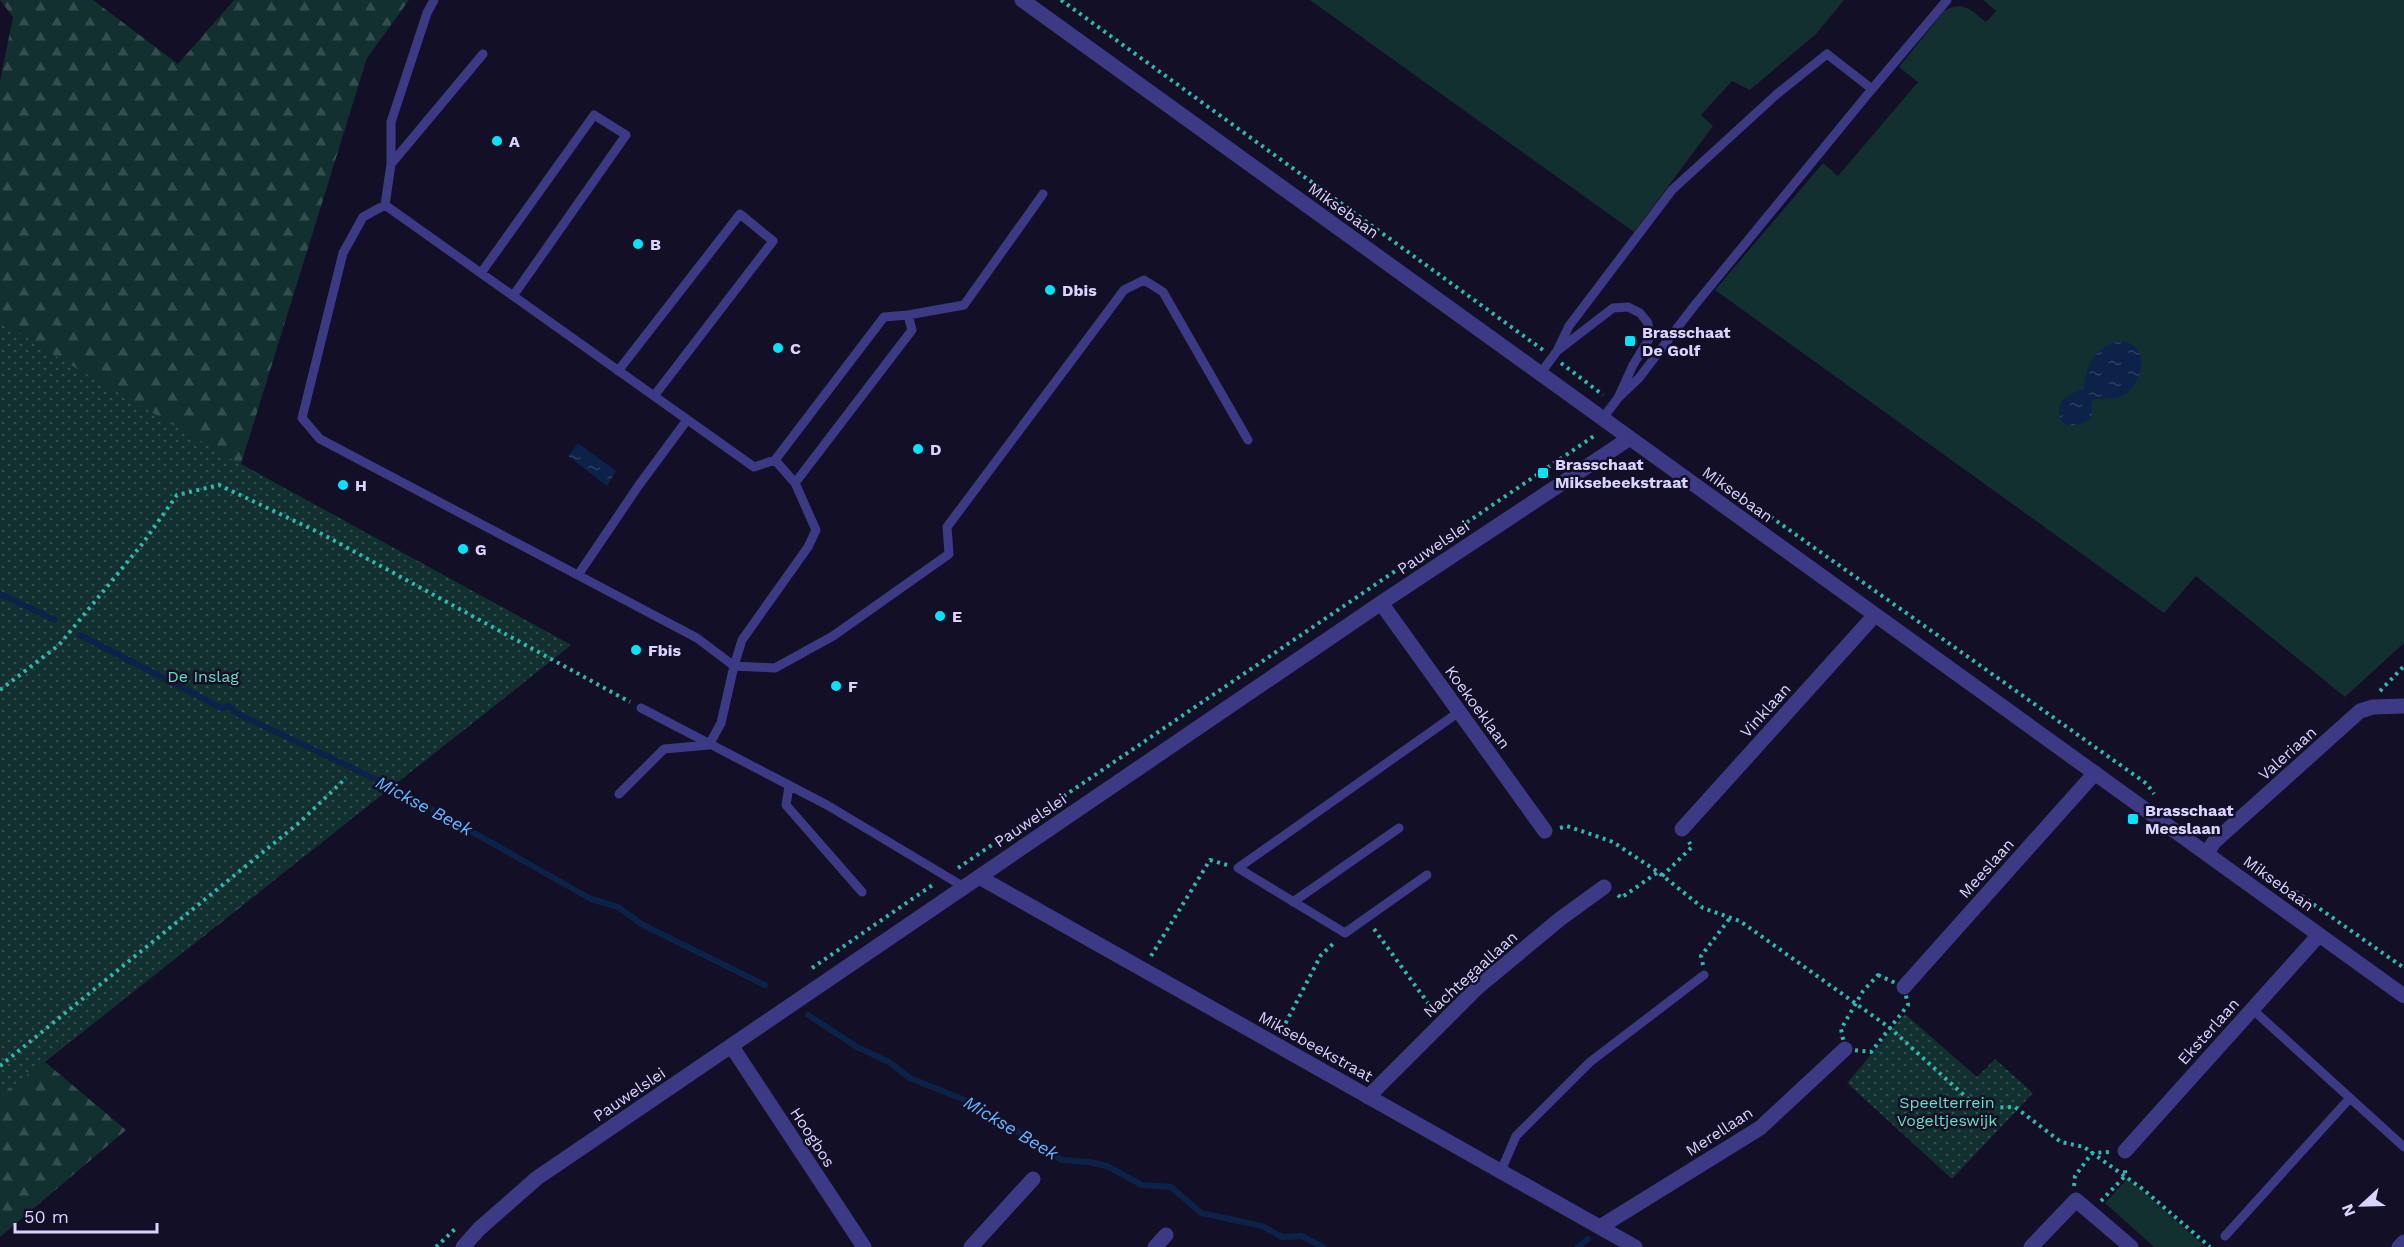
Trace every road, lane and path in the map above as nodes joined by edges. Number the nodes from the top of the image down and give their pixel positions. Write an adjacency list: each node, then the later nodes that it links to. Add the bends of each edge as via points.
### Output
1 (434, 0): 7 (lane, via 392,122)
2 (1022, 0): 15 (street, Miksebaan)
3 (1060, 0): 13 (path)
4 (1947, 0): 6 (lane)
5 (483, 54): 7 (lane)
6 (1872, 89): 13 (lane, via 1827,54 1777,94 1672,190 1569,326); 17 (lane, via 1639,378)
7 (391, 164): 9 (lane)
8 (1043, 194): 12 (lane, via 964,305)
9 (385, 205): 10 (lane); 25 (lane, via 363,217 343,253 302,418 321,439)
10 (481, 273): 11 (lane); 11 (lane, via 594,115 626,135)
11 (513, 296): 14 (lane)
12 (908, 315): 22 (lane, via 884,317); 23 (lane, via 912,330)
13 (1555, 354): 15 (lane); 17 (path); 17 (lane, via 1613,308 1628,307 1640,313 1648,323 1649,339)
14 (618, 371): 16 (lane); 16 (lane, via 740,214 774,240)
15 (1540, 374): 18 (street, Miksebaan)
16 (654, 396): 19 (lane)
17 (1616, 400): 18 (lane)
18 (1603, 418): 20 (street, Miksebaan)
19 (687, 420): 22 (lane, via 754,467); 25 (lane)
20 (1630, 438): 26 (street, Pauwelslei); 27 (street, Miksebaan)
21 (1248, 440): 28 (lane, via 1163,292 1144,280 1124,290 947,527 949,554 833,636 775,668)
22 (775, 460): 23 (lane)
23 (795, 483): 28 (lane, via 816,530 742,640)
24 (1734, 490): 38 (path, via 2148,784)
25 (578, 575): 28 (lane, via 698,638)
26 (1381, 603): 32 (street, Koekoeklaan); 47 (street, Pauwelslei)
27 (1875, 615): 34 (street, Miksebaan); 40 (street, Vinklaan)
28 (734, 666): 33 (lane, via 721,723)
29 (0, 690): 31 (path, via 59,645 177,495 219,485 322,534)
30 (2404, 706): 42 (street, Valeriaan, via 2360,711)
31 (641, 708): 33 (lane)
32 (1459, 712): 41 (street, Koekoeklaan); 43 (lane)
33 (710, 745): 36 (lane); 37 (lane, via 664,749)
34 (2095, 773): 42 (street, Miksebaan); 60 (street, Meeslaan)
35 (346, 778): 69 (path, via 300,822)
36 (789, 786): 49 (lane); 51 (lane, via 786,805)
37 (619, 794)
38 (2157, 798)
39 (1399, 828): 52 (lane)
40 (1682, 829): 46 (path, via 1692,847)
41 (1545, 831): 44 (path, via 1567,826 1613,842)
42 (2206, 853): 56 (street, Miksebaan)
43 (1238, 868): 52 (lane); 58 (path, via 1210,860)
44 (1658, 872): 46 (path); 50 (path, via 1621,898)
45 (1427, 875): 53 (lane)
46 (1662, 876): 54 (path, via 1703,908)
47 (979, 877): 49 (street, Pauwelslei); 58 (street, Miksebeekstraat)
48 (2275, 883): 57 (path, via 2296,892)
49 (964, 887): 67 (street, Pauwelslei)
50 (1604, 887): 64 (street, Nachtegaallaan, via 1487,980)
51 (862, 892)
52 (1293, 902): 55 (lane)
53 (1366, 918): 55 (lane); 64 (path)
54 (1730, 918): 59 (path, via 1701,956); 62 (path, via 1740,921)
55 (1345, 933): 66 (path, via 1321,955)
56 (2319, 935): 61 (street, Miksebaan); 63 (street, Eksterlaan)
57 (2404, 968)
58 (1143, 970): 66 (street, Miksebeekstraat)
59 (1704, 975): 75 (lane, via 1590,1062 1516,1136)
60 (1904, 987): 62 (path, via 1878,975); 65 (path, via 1908,1005)
61 (2404, 996)
62 (1856, 1004): 65 (path); 68 (path, via 1841,1029)
63 (2252, 1009): 71 (lane); 73 (street, Eksterlaan)
64 (1442, 1023): 70 (street, Nachtegaallaan)
65 (1890, 1028): 68 (path, via 1871,1052); 74 (path, via 1978,1107 2015,1107 2061,1142)
66 (1274, 1044): 70 (street, Miksebeekstraat)
67 (732, 1047): 84 (street, Pauwelslei, via 537,1178); 85 (street, Hoogbos)
68 (1845, 1049): 80 (street, Merellaan, via 1760,1128)
69 (0, 1066)
70 (1368, 1097): 75 (street, Miksebeekstraat)
71 (2350, 1098): 72 (lane); 82 (lane)
72 (2404, 1147)
73 (2125, 1151)
74 (2092, 1153): 76 (path); 78 (path, via 2074,1176)
75 (1501, 1172): 80 (street, Miksebeekstraat)
76 (2125, 1176): 79 (path); 91 (path)
77 (1033, 1179): 86 (street)
78 (2073, 1204): 79 (street, via 2076,1200); 89 (street)
79 (2090, 1212): 90 (street)
80 (1600, 1227): 88 (street, Miksebeekstraat)
81 (1166, 1235): 87 (street)
82 (2225, 1236)
83 (2404, 1242): 92 (street)
84 (463, 1247)
85 (864, 1247)
86 (971, 1247)
87 (1155, 1247)
88 (1635, 1247)
89 (2031, 1247)
90 (2131, 1247)
91 (2210, 1247)
92 (2399, 1247)

